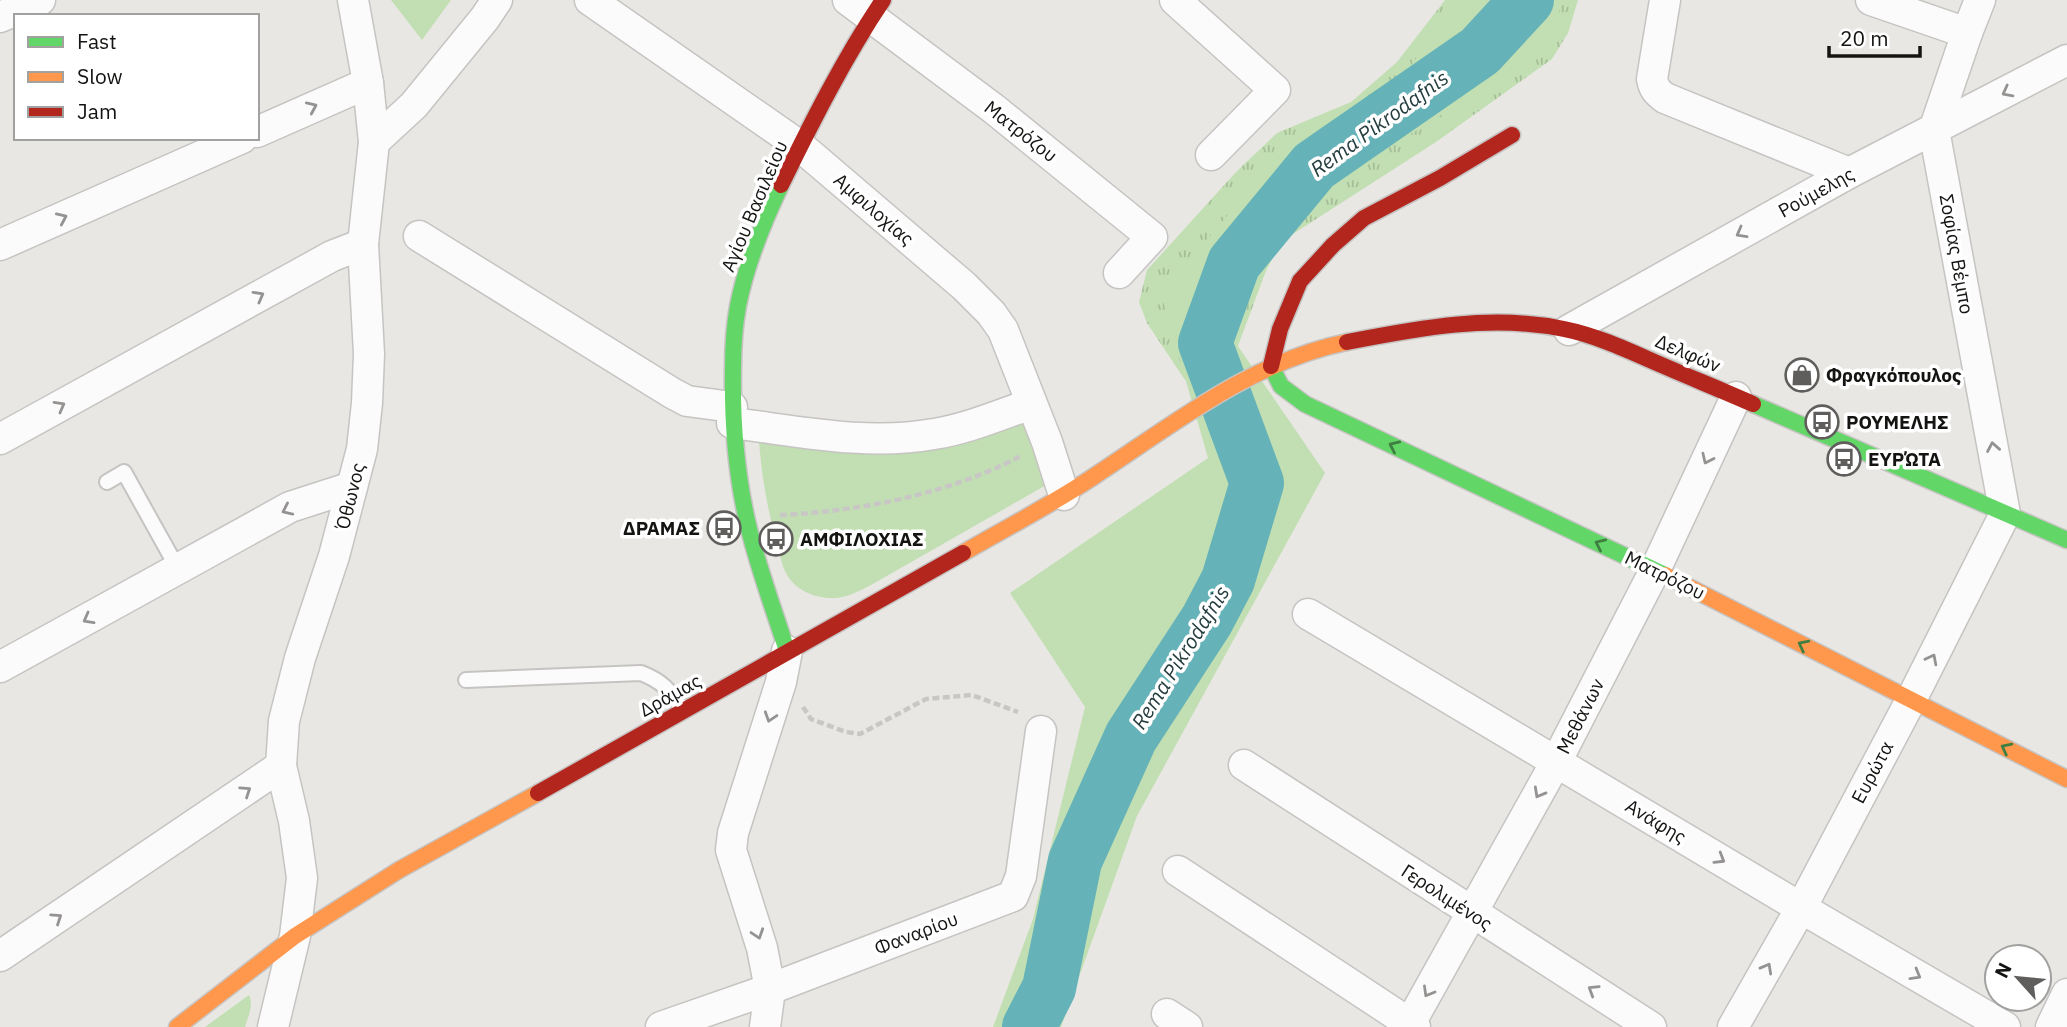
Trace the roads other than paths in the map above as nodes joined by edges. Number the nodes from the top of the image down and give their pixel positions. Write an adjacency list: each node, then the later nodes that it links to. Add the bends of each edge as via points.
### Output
1 (40, 0): 10 (street)
2 (353, 0): 13 (street, Όθωνος)
3 (497, 0): 18 (street, via 414,105)
4 (590, 0): 19 (street, Αμφιλοχίας)
5 (1175, 0): 20 (street, via 1275,90)
6 (1665, 0): 21 (street, via 1652,79 1657,92)
7 (1871, 0): 11 (street)
8 (1980, 0): 11 (street, Σοφίας Βέμπο)
9 (867, 6): 19 (street, Αγίου Βασιλείου); 25 (street, Ματρόζου, via 1152,237)
10 (0, 17)
11 (1966, 33): 14 (street, Σοφίας Βέμπο)
12 (2067, 60): 14 (street, Ρούμελης, one-way to 14)
13 (368, 83): 15 (street, one-way to 13); 18 (street, Όθωνος)
14 (1934, 130): 21 (street, Ρούμελης); 36 (street, Σοφίας Βέμπο, one-way to 14)
15 (259, 131)
16 (1512, 135): 27 (street, via 1364,218 1333,245 1300,281)
17 (237, 140): 24 (street, one-way to 17)
18 (373, 142): 23 (street, Όθωνος)
19 (800, 146): 30 (street, Αμφιλοχίας, via 991,313 1003,330); 31 (street, Αγίου Βασιλείου, via 756,245 740,298)
20 (1212, 155)
21 (1849, 173): 26 (street, Ρούμελης, one-way to 26)
22 (419, 236): 31 (street, via 672,393)
23 (363, 244): 32 (street, one-way to 23, via 332,256); 34 (street, Όθωνος, via 368,391 362,449)
24 (0, 245)
25 (1119, 273)
26 (1569, 330): 27 (street, Δελφών, via 1449,324 1310,351); 29 (street, Δελφών)
27 (1271, 366): 28 (street, Δελφών); 39 (street, Ματρόζου, one-way to 27, via 1305,404 1281,386)
28 (1254, 373): 35 (street, Δράμας)
29 (1736, 397): 36 (street, Δελφών); 39 (street, Μεθάνων, one-way to 39)
30 (1031, 404): 31 (street, via 960,428 883,439 844,437); 35 (street, Αμφιλοχίας)
31 (732, 415): 41 (street, Αγίου Βασιλείου, via 745,517)
32 (0, 439)
33 (107, 482): 38 (lane, via 124,472)
34 (352, 487): 38 (street, one-way to 38, via 290,508); 49 (street, Όθωνος, via 300,658 284,721)
35 (1064, 495): 41 (street, Δράμας)
36 (2005, 514): 37 (street, Δελφών); 44 (street, Ευρώτα, one-way to 36)
37 (2067, 540)
38 (178, 569): 42 (street, one-way to 42)
39 (1656, 570): 44 (street, Ματρόζου, one-way to 39); 47 (street, Μεθάνων)
40 (1308, 614): 47 (street, Ανάφης)
41 (787, 651): 45 (street, Δράμας); 56 (street, one-way to 56, via 731,850)
42 (0, 667)
43 (466, 680): 45 (lane, via 641,673 668,688)
44 (1911, 700): 50 (street, Ματρόζου, one-way to 44); 52 (street, Ευρώτα)
45 (684, 711): 54 (street, Δράμας, via 399,870)
46 (1041, 732): 56 (street, Φαναρίου, via 1021,876 1013,896)
47 (1556, 762): 52 (street, Ανάφης, one-way to 52); 53 (street, Μεθάνων, one-way to 53)
48 (1244, 765): 53 (street, Γερολιμένος)
49 (281, 766): 54 (street, Όθωνος, via 302,878); 55 (street, one-way to 49)
50 (2067, 779)
51 (1178, 871): 58 (street)
52 (1801, 908): 64 (street, Ευρώτα, one-way to 52); 65 (street, Ανάφης, one-way to 65)
53 (1473, 914): 58 (street, Μεθάνων, one-way to 58); 63 (street, Γερολιμένος, one-way to 53)
54 (295, 936): 59 (street, Δράμας); 60 (street, Όθωνος)
55 (0, 956)
56 (770, 989): 61 (street, Φαναρίου); 62 (street)
57 (2067, 994): 66 (street)
58 (1411, 1026)
59 (177, 1027)
60 (273, 1027)
61 (661, 1027)
62 (765, 1027)
63 (1651, 1027)
64 (1733, 1027)
65 (2005, 1027)
66 (2051, 1027)

